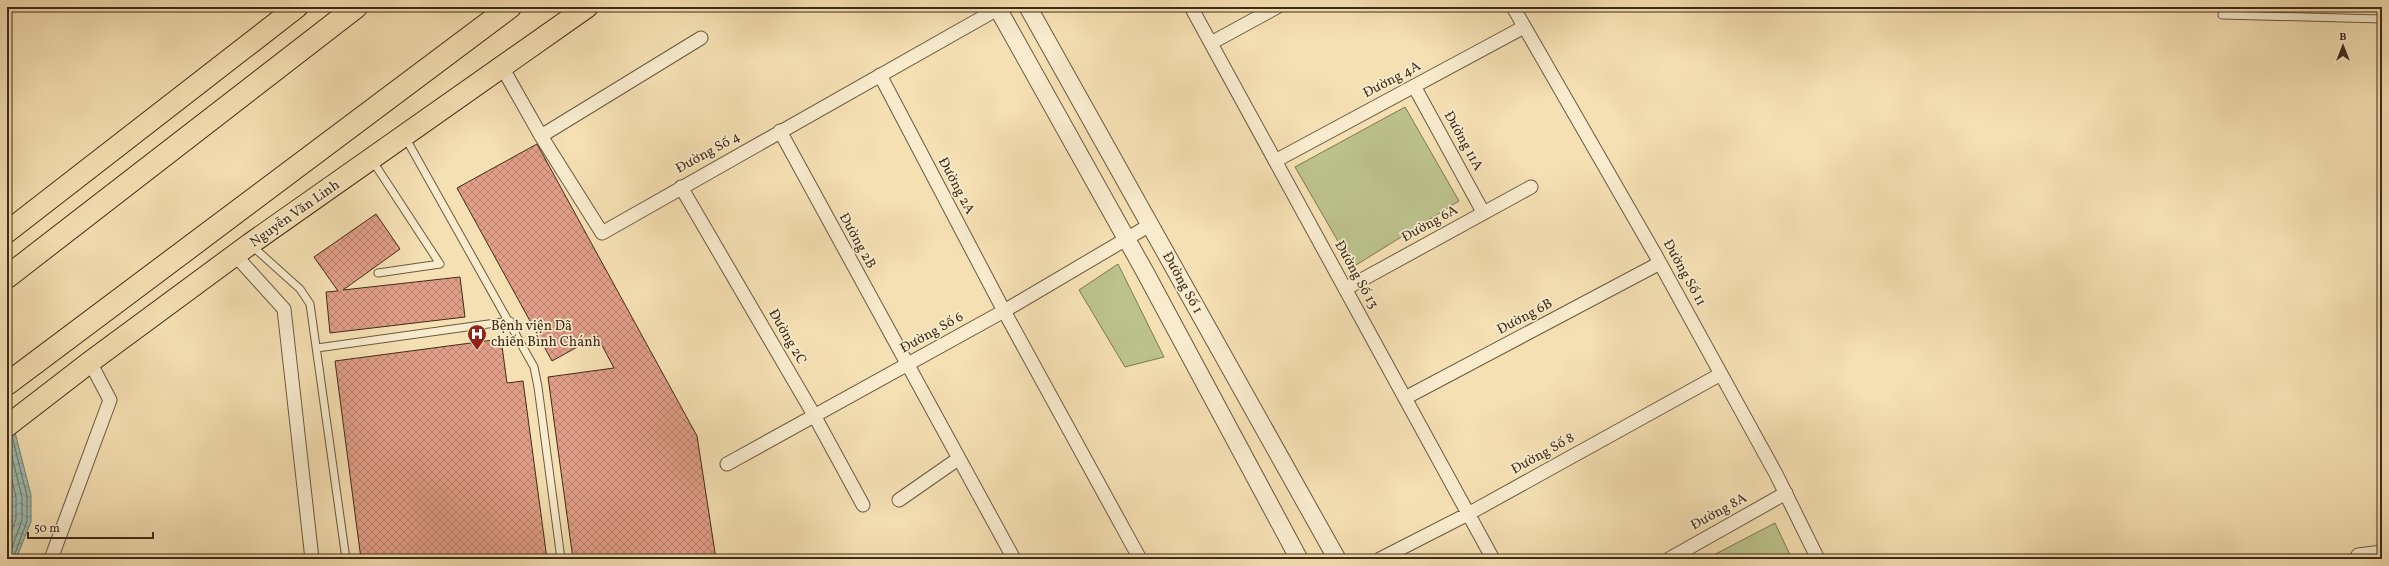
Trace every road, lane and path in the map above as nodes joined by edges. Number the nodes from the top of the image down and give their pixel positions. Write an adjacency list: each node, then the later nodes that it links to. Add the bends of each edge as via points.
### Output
1 (297, 7): 27 (main road)
2 (356, 7): 32 (highway)
3 (510, 7): 40 (highway)
4 (587, 7): 15 (main road, Nguyễn Văn Linh)
5 (1028, 7): 26 (street, Đường Số 1)
6 (1191, 7): 14 (street, Đường Số 13)
7 (1277, 7): 14 (street)
8 (1513, 7): 12 (street, Đường Số 11)
9 (999, 8): 16 (street, Đường Số 4); 28 (street, Đường Số 1)
10 (2222, 15): 11 (lane)
11 (2382, 19)
12 (1524, 27): 17 (street, Đường 4A); 30 (street, Đường Số 11)
13 (701, 38): 19 (street)
14 (1211, 43): 22 (street, Đường Số 13)
15 (502, 67): 19 (street, Đường Số 4); 20 (main road, Nguyễn Văn Linh)
16 (880, 75): 18 (street, Đường Số 4); 34 (street, Đường 2A)
17 (1414, 86): 22 (street, Đường 4A); 25 (street, Đường 11A)
18 (780, 131): 23 (street, Đường Số 4); 38 (street, Đường 2B)
19 (542, 136): 23 (street, Đường Số 4, via 602,232)
20 (405, 137): 21 (main road, Nguyễn Văn Linh); 35 (lane)
21 (372, 160): 29 (main road, Nguyễn Văn Linh); 31 (lane, via 440,264)
22 (1275, 161): 33 (street, Đường Số 13)
23 (681, 187): 42 (street, Đường 2C)
24 (1531, 187): 25 (street, Đường 6A)
25 (1483, 212): 33 (street, Đường 6A)
26 (1150, 225): 28 (street, Đường Số 6); 59 (street, Đường Số 1)
27 (14, 227)
28 (1126, 238): 34 (street, Đường Số 6); 58 (street, Đường Số 1)
29 (243, 250): 36 (lane, via 305,294 312,310); 37 (main road, Nguyễn Văn Linh); 53 (street, via 284,309)
30 (1660, 263): 39 (street, Đường Số 11); 41 (street, Đường 6B)
31 (378, 273)
32 (7, 277)
33 (1345, 289): 41 (street, Đường Số 13)
34 (1004, 311): 38 (street, Đường Số 6); 57 (street, Đường 2A)
35 (510, 322): 36 (lane); 55 (lane, via 536,377)
36 (317, 348): 54 (lane)
37 (90, 362): 43 (main road, Nguyễn Văn Linh); 52 (street, via 110,400)
38 (907, 365): 42 (street, Đường Số 6); 44 (street, Đường 2B)
39 (1721, 374): 46 (street, Đường Số 11); 49 (street, Đường Số 8)
40 (15, 379)
41 (1405, 398): 49 (street, Đường Số 13)
42 (814, 415): 45 (street, Đường Số 6); 48 (street, Đường 2C)
43 (7, 426)
44 (958, 459): 47 (street); 56 (street, Đường 2B)
45 (727, 464)
46 (1786, 493): 62 (street, Đường 8A); 63 (street, Đường Số 11)
47 (899, 500)
48 (863, 505)
49 (1468, 514): 60 (street, Đường Số 8); 61 (street, Đường Số 13)
50 (2382, 552): 51 (street)
51 (2358, 554)
52 (51, 559)
53 (312, 559)
54 (346, 559)
55 (561, 559)
56 (1014, 559)
57 (1140, 559)
58 (1299, 559)
59 (1337, 559)
60 (1380, 559)
61 (1492, 559)
62 (1669, 559)
63 (1818, 559)

